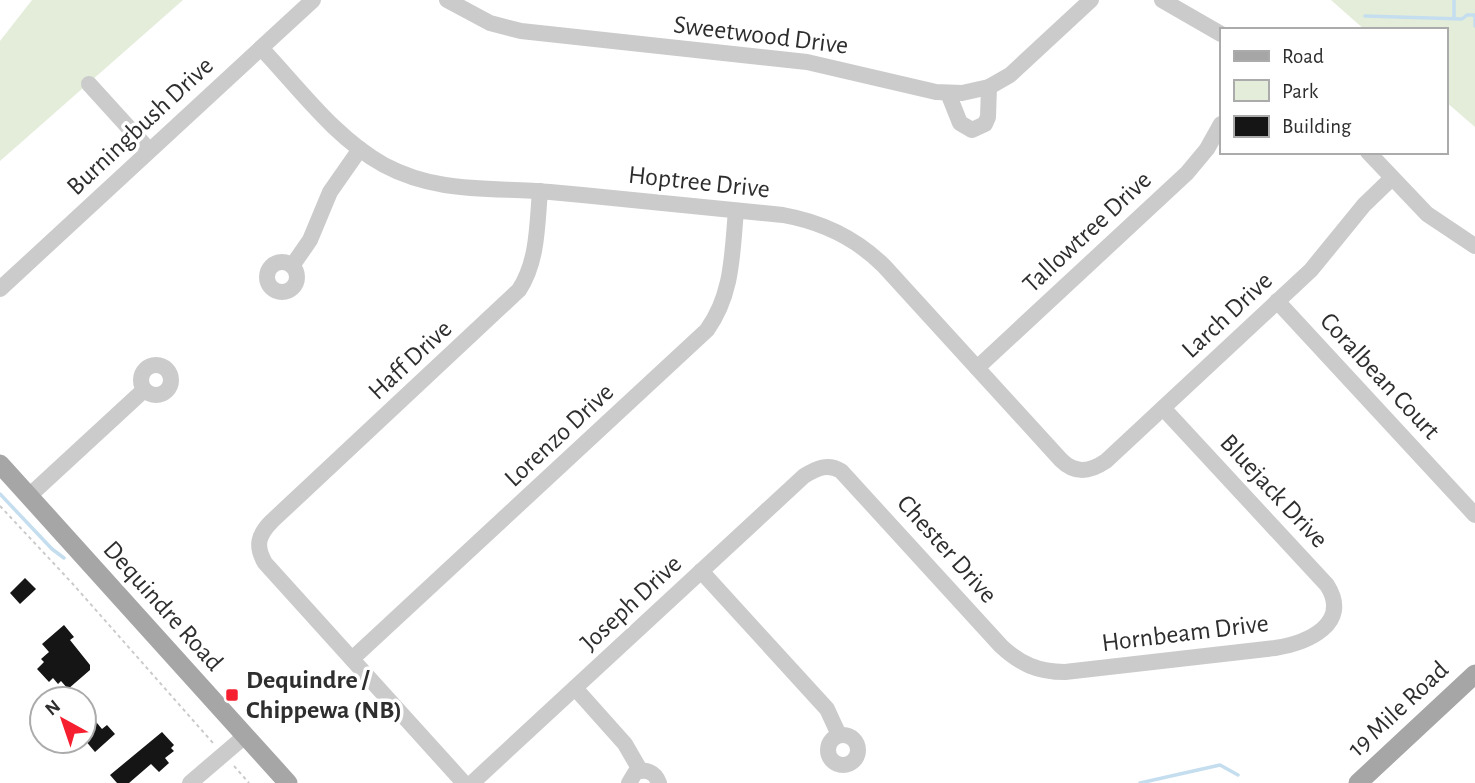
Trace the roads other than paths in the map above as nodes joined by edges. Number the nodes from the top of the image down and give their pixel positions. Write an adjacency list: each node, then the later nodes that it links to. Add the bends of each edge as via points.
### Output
1 (313, 0): 6 (street, Burningbush Drive)
2 (447, 0): 9 (street, Sweetwood Drive, via 490,23 520,31 807,62)
3 (1091, 0): 8 (street, Sweetwood Drive, via 1010,75)
4 (1162, 0): 5 (street)
5 (1220, 32)
6 (261, 48): 11 (street, Hoptree Drive); 12 (street, Burningbush Drive)
7 (89, 85): 12 (street)
8 (989, 87): 9 (street, Sweetwood Drive); 9 (street, via 988,117 985,124 972,130 960,123)
9 (948, 93)
10 (1220, 126): 21 (street, Tallowtree Drive, via 1187,173)
11 (360, 149): 15 (street, Hoptree Drive, via 402,174 439,185); 18 (street, via 330,192 310,240)
12 (149, 150): 19 (street, Burningbush Drive)
13 (1370, 154): 14 (street)
14 (1392, 178): 17 (street, via 1427,214); 20 (street, Larch Drive, via 1320,261)
15 (540, 191): 16 (street, Hoptree Drive); 31 (street, Haff Drive, via 534,255 519,290 260,536 258,546 265,563)
16 (736, 211): 21 (street, Hoptree Drive, via 800,218 860,245); 31 (street, Lorenzo Drive, via 727,293 707,330)
17 (1475, 246)
18 (292, 266)
19 (0, 289)
20 (1277, 302): 23 (street, Larch Drive); 28 (street, Coralbean Court)
21 (977, 368): 26 (street, Hoptree Drive, via 1067,466)
22 (144, 390): 27 (street)
23 (1163, 408): 26 (street, Larch Drive, via 1106,461); 30 (street, Bluejack Drive, via 1327,585 1336,605)
24 (0, 464): 27 (main road, Dequindre Road)
25 (827, 466): 29 (street, Joseph Drive, via 804,476); 32 (street, Chester Drive, via 847,475 1001,646)
26 (1081, 470)
27 (29, 496): 36 (main road, Dequindre Road)
28 (1475, 515)
29 (701, 571): 34 (street, Joseph Drive); 35 (street, via 827,709)
30 (1334, 614): 32 (street, Hornbeam Drive, via 1323,629 1290,645 1065,672)
31 (352, 659): 40 (street)
32 (1031, 667)
33 (1475, 674): 43 (main road, 19 Mile Road)
34 (575, 688): 37 (street, via 625,744); 41 (street, Joseph Drive)
35 (839, 735)
36 (245, 736): 38 (street); 39 (main road, Dequindre Road)
37 (634, 777): 42 (street, via 650,771)
38 (190, 783)
39 (288, 783)
40 (464, 783)
41 (472, 783)
42 (659, 783)
43 (1358, 783)

